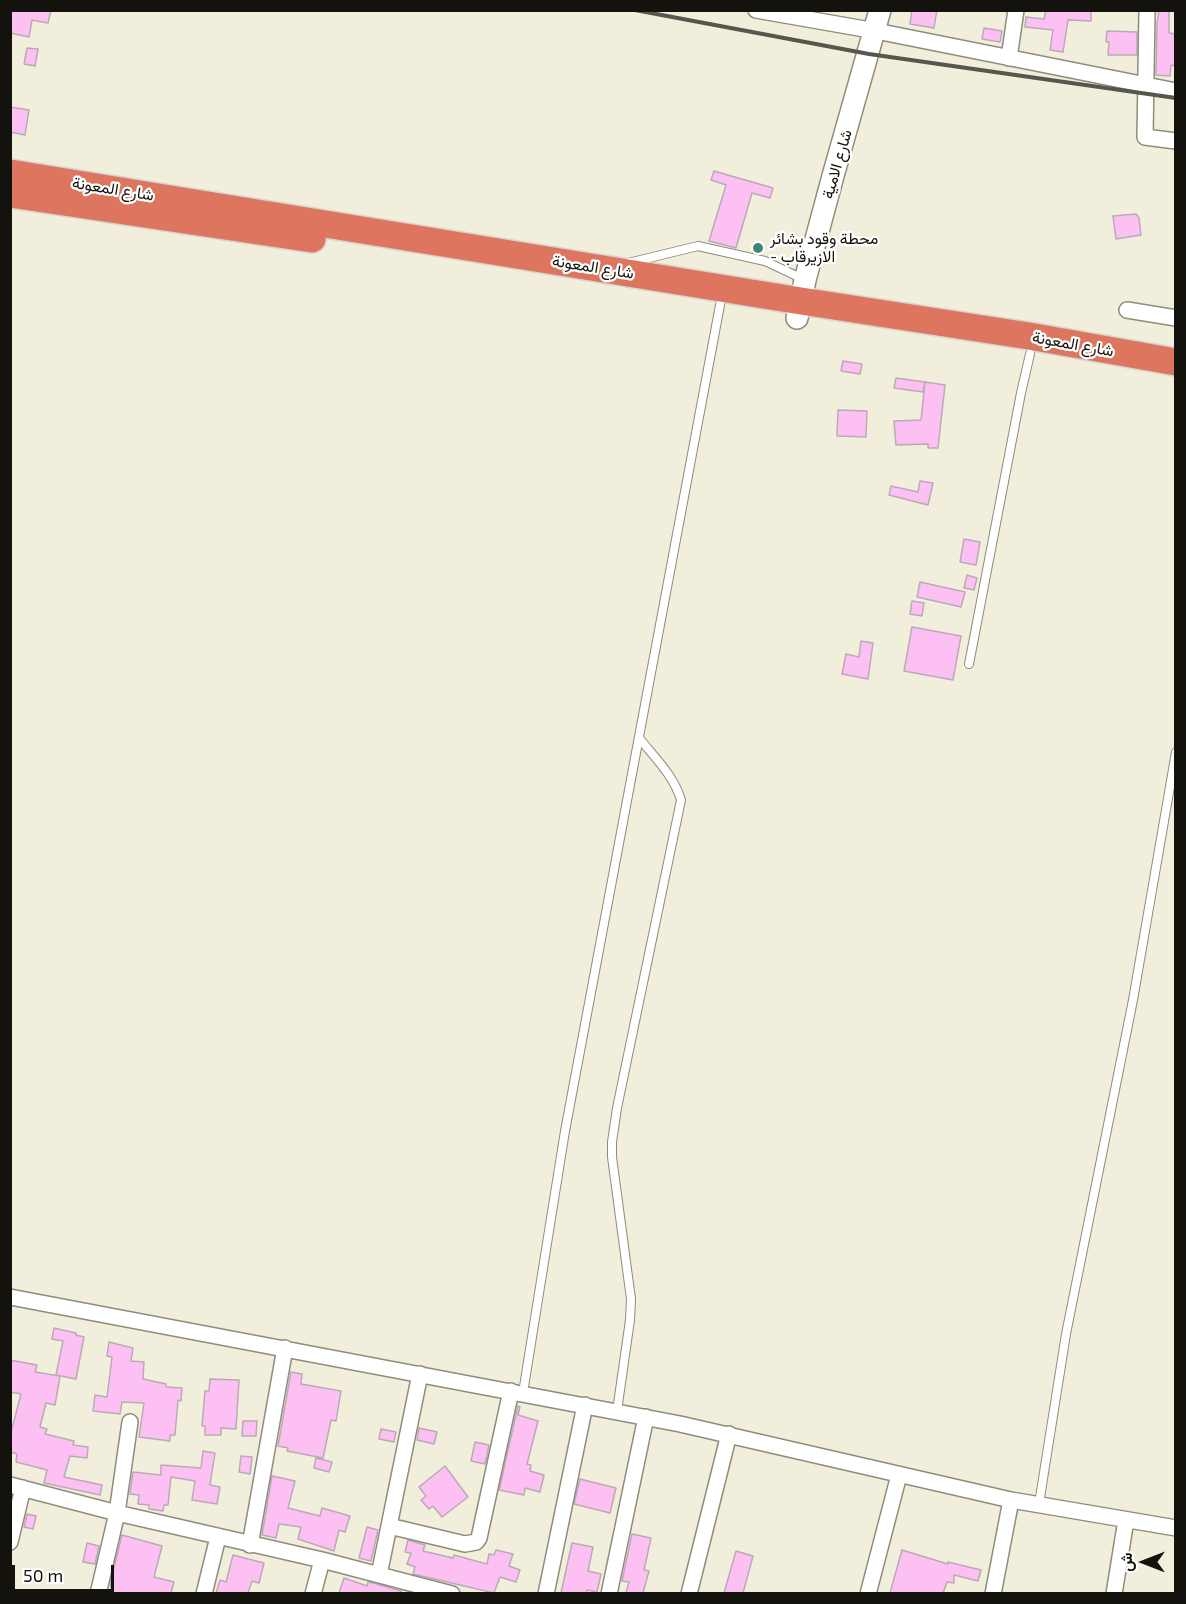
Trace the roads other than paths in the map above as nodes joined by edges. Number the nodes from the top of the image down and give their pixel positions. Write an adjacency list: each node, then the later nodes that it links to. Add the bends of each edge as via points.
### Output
1 (756, 10): 5 (street)
2 (880, 10): 6 (street, شارع الامية)
3 (1016, 10): 7 (street)
4 (1147, 10): 8 (street)
5 (824, 16): 6 (street)
6 (876, 31): 7 (street); 14 (street, شارع الامية)
7 (1009, 58): 8 (street)
8 (1145, 86): 9 (street); 10 (street, via 1145,136)
9 (1176, 91)
10 (1176, 141)
11 (10, 173): 13 (highway, شارع المعونة)
12 (10, 194): 15 (highway, شارع المعونة)
13 (606, 268): 14 (highway, شارع المعونة); 14 (lane, via 698,246 765,261)
14 (801, 300): 15 (highway, شارع المعونة); 18 (highway, شارع المعونة); 19 (highway, شارع المعونة)
15 (720, 305): 22 (lane)
16 (1127, 310): 17 (street)
17 (1176, 318)
18 (1030, 354): 20 (highway, شارع المعونة); 21 (lane)
19 (1176, 362)
20 (1176, 379)
21 (969, 664)
22 (640, 739): 27 (lane); 29 (lane, via 677,786 681,800 612,1142 631,1299)
23 (1176, 752): 36 (lane, via 1133,1000 1066,1334)
24 (10, 1297): 25 (street)
25 (285, 1348): 26 (street); 43 (street)
26 (420, 1374): 27 (street); 39 (street)
27 (517, 1392): 28 (street); 39 (street, via 476,1542 465,1544)
28 (585, 1405): 29 (street); 51 (street)
29 (617, 1412): 30 (street)
30 (646, 1417): 32 (street); 52 (street)
31 (130, 1422): 37 (street)
32 (729, 1434): 33 (street); 53 (street)
33 (899, 1475): 35 (street); 54 (street)
34 (17, 1487): 37 (street); 42 (street)
35 (1011, 1500): 36 (street); 55 (street)
36 (1039, 1504): 38 (street)
37 (117, 1513): 41 (street); 47 (street)
38 (1126, 1520): 40 (street); 56 (street)
39 (389, 1526): 45 (street)
40 (1176, 1528)
41 (218, 1537): 43 (street); 48 (street)
42 (10, 1542)
43 (250, 1545): 44 (street)
44 (322, 1560): 45 (street); 49 (street)
45 (379, 1575): 46 (street)
46 (422, 1590): 50 (street)
47 (98, 1593)
48 (204, 1593)
49 (313, 1593)
50 (452, 1593)
51 (546, 1593)
52 (609, 1593)
53 (689, 1593)
54 (868, 1593)
55 (993, 1593)
56 (1114, 1593)

